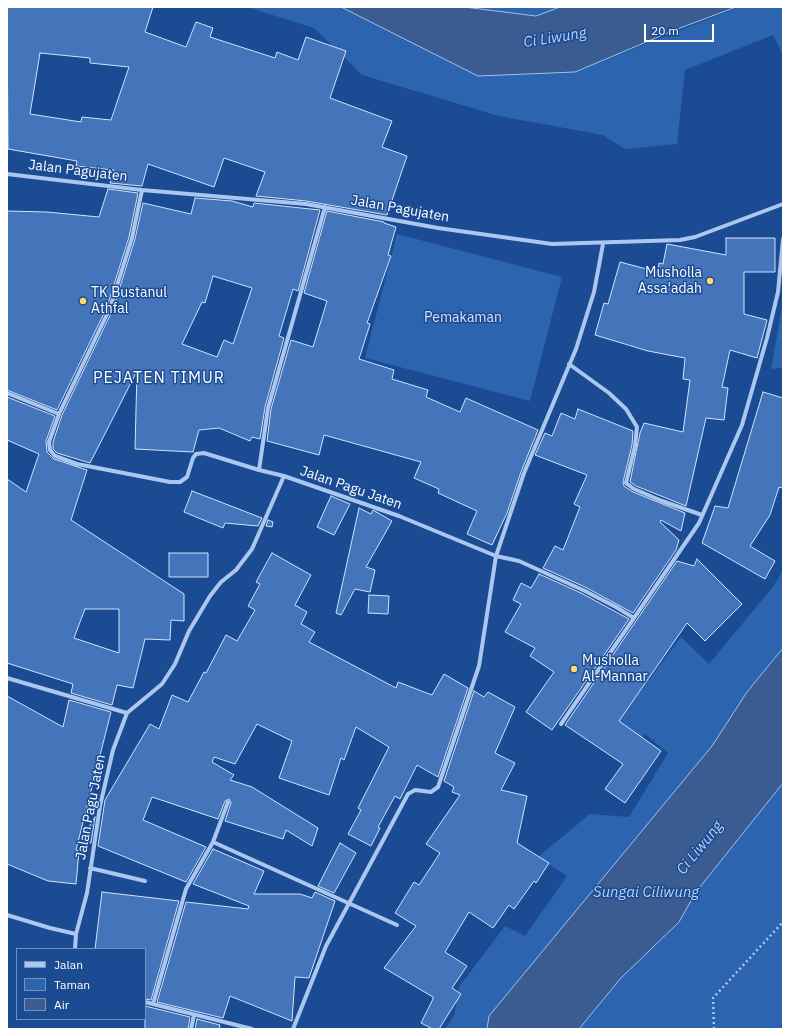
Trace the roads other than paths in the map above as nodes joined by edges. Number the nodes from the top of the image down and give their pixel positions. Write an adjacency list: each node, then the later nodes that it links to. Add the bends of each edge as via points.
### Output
1 (7, 174): 2 (street, Jalan Pagujaten)
2 (142, 190): 4 (street, Jalan Pagujaten); 9 (street, via 132,238 110,308)
3 (783, 204): 6 (street, Jalan Pagujaten, via 695,237)
4 (325, 207): 6 (street, Jalan Pagujaten, via 494,237 552,244); 10 (street, via 268,408)
5 (783, 239): 12 (street, via 778,292 749,402 742,425)
6 (603, 244): 7 (street, via 594,292)
7 (570, 364): 12 (street, via 609,393 626,409 637,427 626,482 634,489); 13 (street, via 524,473)
8 (7, 393): 9 (street)
9 (59, 414): 10 (street, via 49,442 50,450 55,456 77,464 180,482 187,477 195,455 204,453)
10 (260, 470): 11 (street)
11 (284, 476): 13 (street, Jalan Pagu Jaten, via 398,516); 16 (street, Jalan Pagu Jaten, via 252,548 236,570 221,582 210,596 162,684)
12 (702, 515): 14 (street)
13 (496, 556): 14 (street, Jalan Pagu Jaten, via 519,561 583,590); 22 (street, via 479,666 438,786 431,792 415,790 408,794)
14 (634, 618): 17 (street)
15 (7, 678): 16 (street)
16 (127, 713): 20 (street, Jalan Pagu Jaten, via 113,750 100,806)
17 (561, 724)
18 (228, 802): 19 (street)
19 (213, 842): 22 (street); 28 (street, via 186,889)
20 (90, 868): 21 (street); 25 (street, Jalan Pagu Jaten, via 87,892)
21 (145, 881)
22 (350, 904): 24 (street); 32 (street, via 326,946)
23 (7, 915): 25 (street)
24 (397, 925)
25 (76, 934): 26 (street, Jalan Pagu Jaten)
26 (75, 948)
27 (146, 1002): 28 (street)
28 (153, 1004): 29 (street)
29 (194, 1015): 30 (street); 31 (street)
30 (191, 1029)
31 (252, 1029)
32 (293, 1029)

